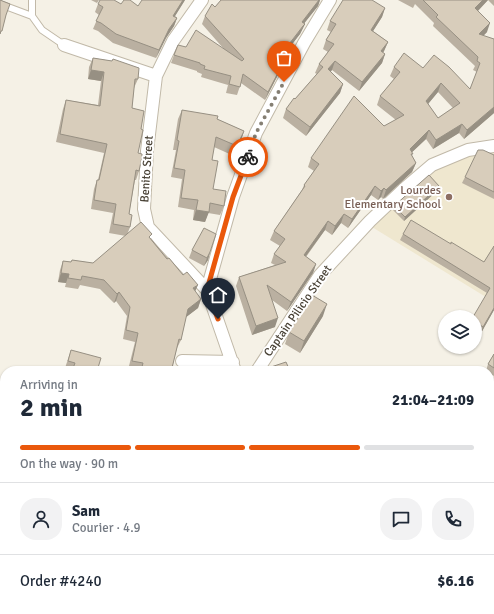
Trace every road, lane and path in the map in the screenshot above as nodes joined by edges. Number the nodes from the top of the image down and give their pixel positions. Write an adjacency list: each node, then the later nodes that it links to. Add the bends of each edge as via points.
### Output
1 (32, 0): 5 (lane)
2 (202, 0): 7 (street, Benito Street, via 172,41)
3 (330, 0): 9 (street, via 256,133 233,197)
4 (0, 4): 5 (lane)
5 (32, 16): 6 (lane, via 42,30)
6 (64, 45): 7 (street)
7 (156, 76): 9 (street, Benito Street, via 147,151 144,209 148,227)
8 (494, 146): 13 (street, Captain Pilicio Street, via 468,150 432,165 370,221 320,275)
9 (207, 290): 12 (street, Benito Street)
10 (182, 361): 11 (street)
11 (225, 366)
12 (234, 366)
13 (260, 366)

